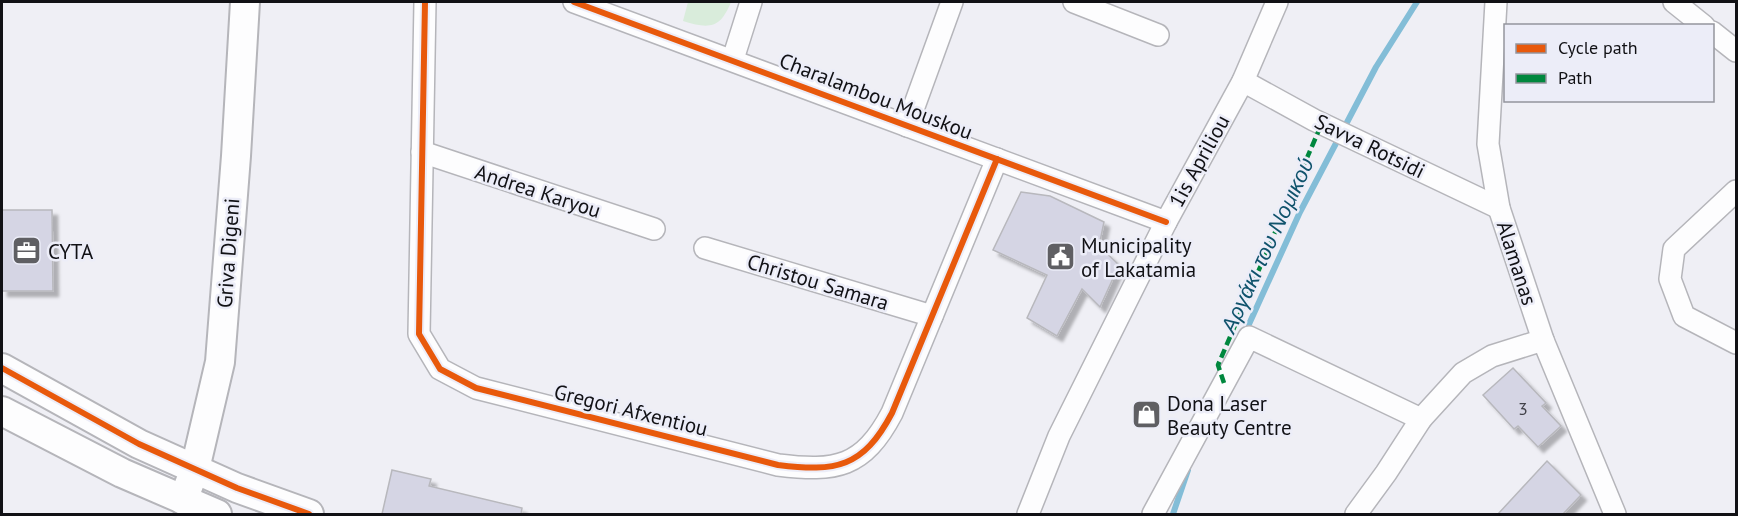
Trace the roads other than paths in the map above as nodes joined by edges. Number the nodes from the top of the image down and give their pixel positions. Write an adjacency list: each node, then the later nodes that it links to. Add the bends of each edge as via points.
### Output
1 (245, 2): 30 (main road, Griva Digeni, via 220,362)
2 (426, 2): 17 (street, Gregori Afxentiou)
3 (574, 2): 14 (street, Charalambou Mouskou)
4 (751, 2): 14 (street)
5 (952, 2): 16 (street)
6 (1074, 2): 12 (street)
7 (1277, 2): 15 (street, 1is Apriliou)
8 (1496, 2): 20 (street, Alamanas, via 1488,144)
9 (1674, 2): 10 (street)
10 (1702, 24)
11 (1714, 33): 13 (street)
12 (1158, 35)
13 (1737, 51)
14 (733, 59): 16 (street, Charalambou Mouskou)
15 (1243, 81): 20 (street, Savva Rotsidi, via 1314,120); 21 (street, 1is Apriliou)
16 (907, 126): 18 (street, Charalambou Mouskou)
17 (422, 152): 22 (street, Andrea Karyou); 24 (street, Gregori Afxentiou, via 419,334 440,369 476,388 778,465 809,469 837,466 857,458 880,436)
18 (997, 159): 21 (street, Charalambou Mouskou); 24 (street, Gregori Afxentiou)
19 (1737, 191): 26 (street, via 1674,249 1670,279 1684,316)
20 (1498, 208): 25 (street, Alamanas)
21 (1166, 222): 35 (street, 1is Apriliou, via 1059,436)
22 (654, 229)
23 (705, 248): 24 (street, Christou Samara)
24 (932, 316)
25 (1543, 340): 29 (street, via 1492,356 1463,373); 32 (street, Alamanas)
26 (1737, 342)
27 (2, 368): 30 (main road, via 138,444)
28 (2, 411): 31 (main road)
29 (1421, 420): 36 (street, via 1249,337); 37 (street)
30 (195, 469): 31 (main road, Griva Digeni); 34 (main road)
31 (183, 500): 33 (main road)
32 (1616, 513)
33 (216, 514)
34 (309, 514)
35 (1028, 514)
36 (1152, 514)
37 (1356, 514)

